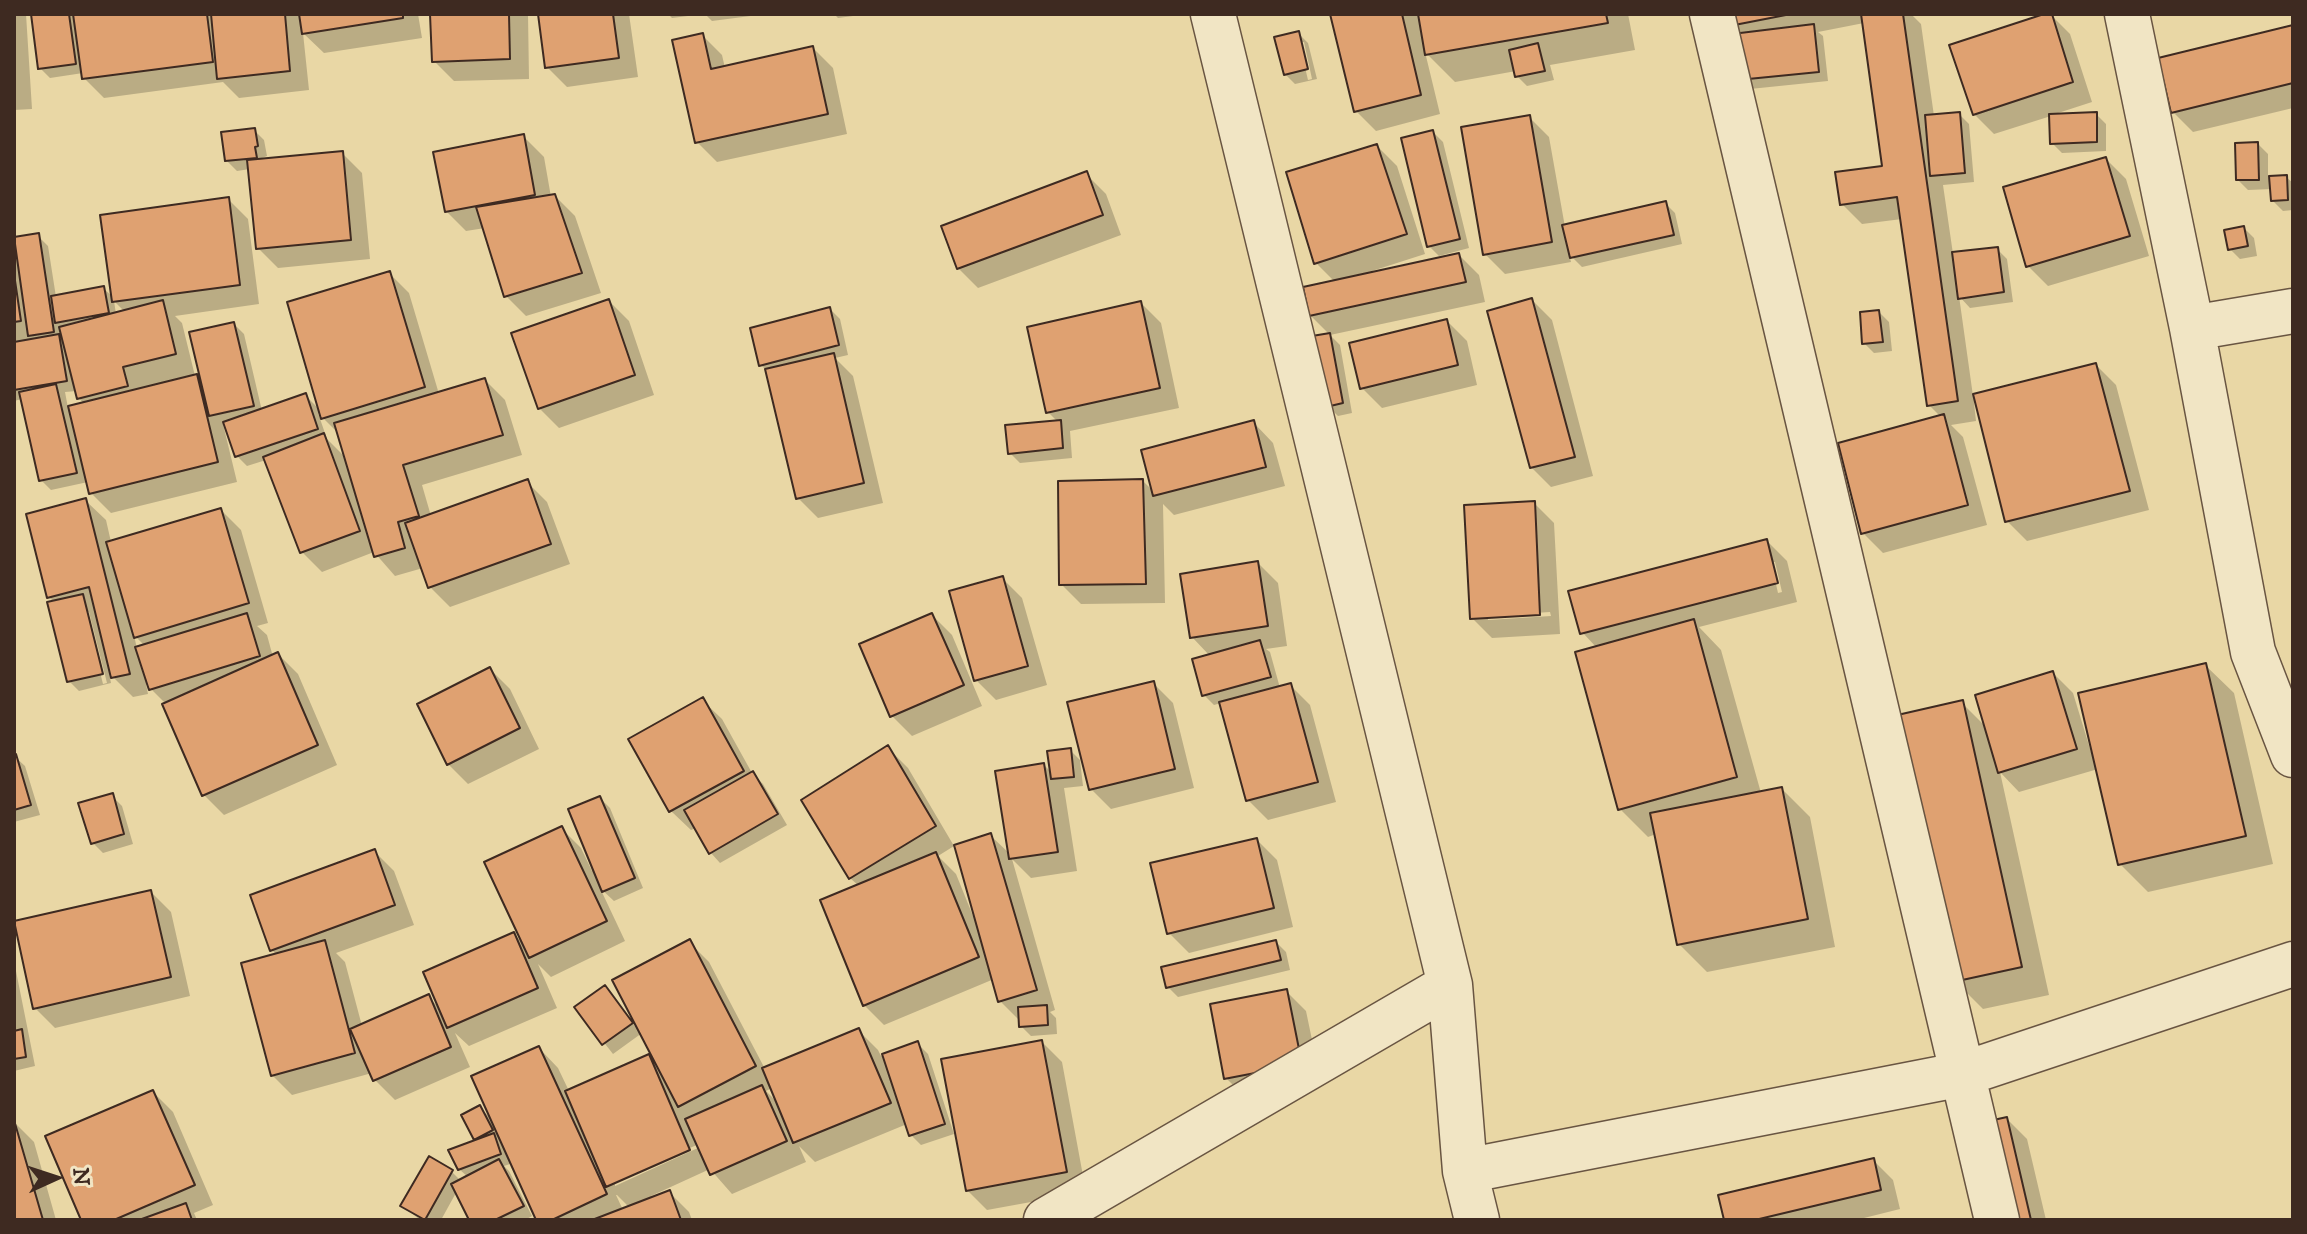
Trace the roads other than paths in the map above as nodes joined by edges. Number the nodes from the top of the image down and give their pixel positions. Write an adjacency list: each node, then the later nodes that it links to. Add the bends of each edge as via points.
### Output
1 (1213, 14): 8 (street)
2 (1712, 14): 9 (street)
3 (2127, 14): 5 (street)
4 (2293, 311): 5 (street)
5 (2192, 328): 6 (street, via 2253,652)
6 (2293, 755)
7 (2293, 964): 9 (street)
8 (1450, 985): 10 (street); 11 (street)
9 (1963, 1074): 10 (street); 13 (street)
10 (1465, 1171): 12 (street)
11 (1046, 1220)
12 (1477, 1220)
13 (1997, 1220)

